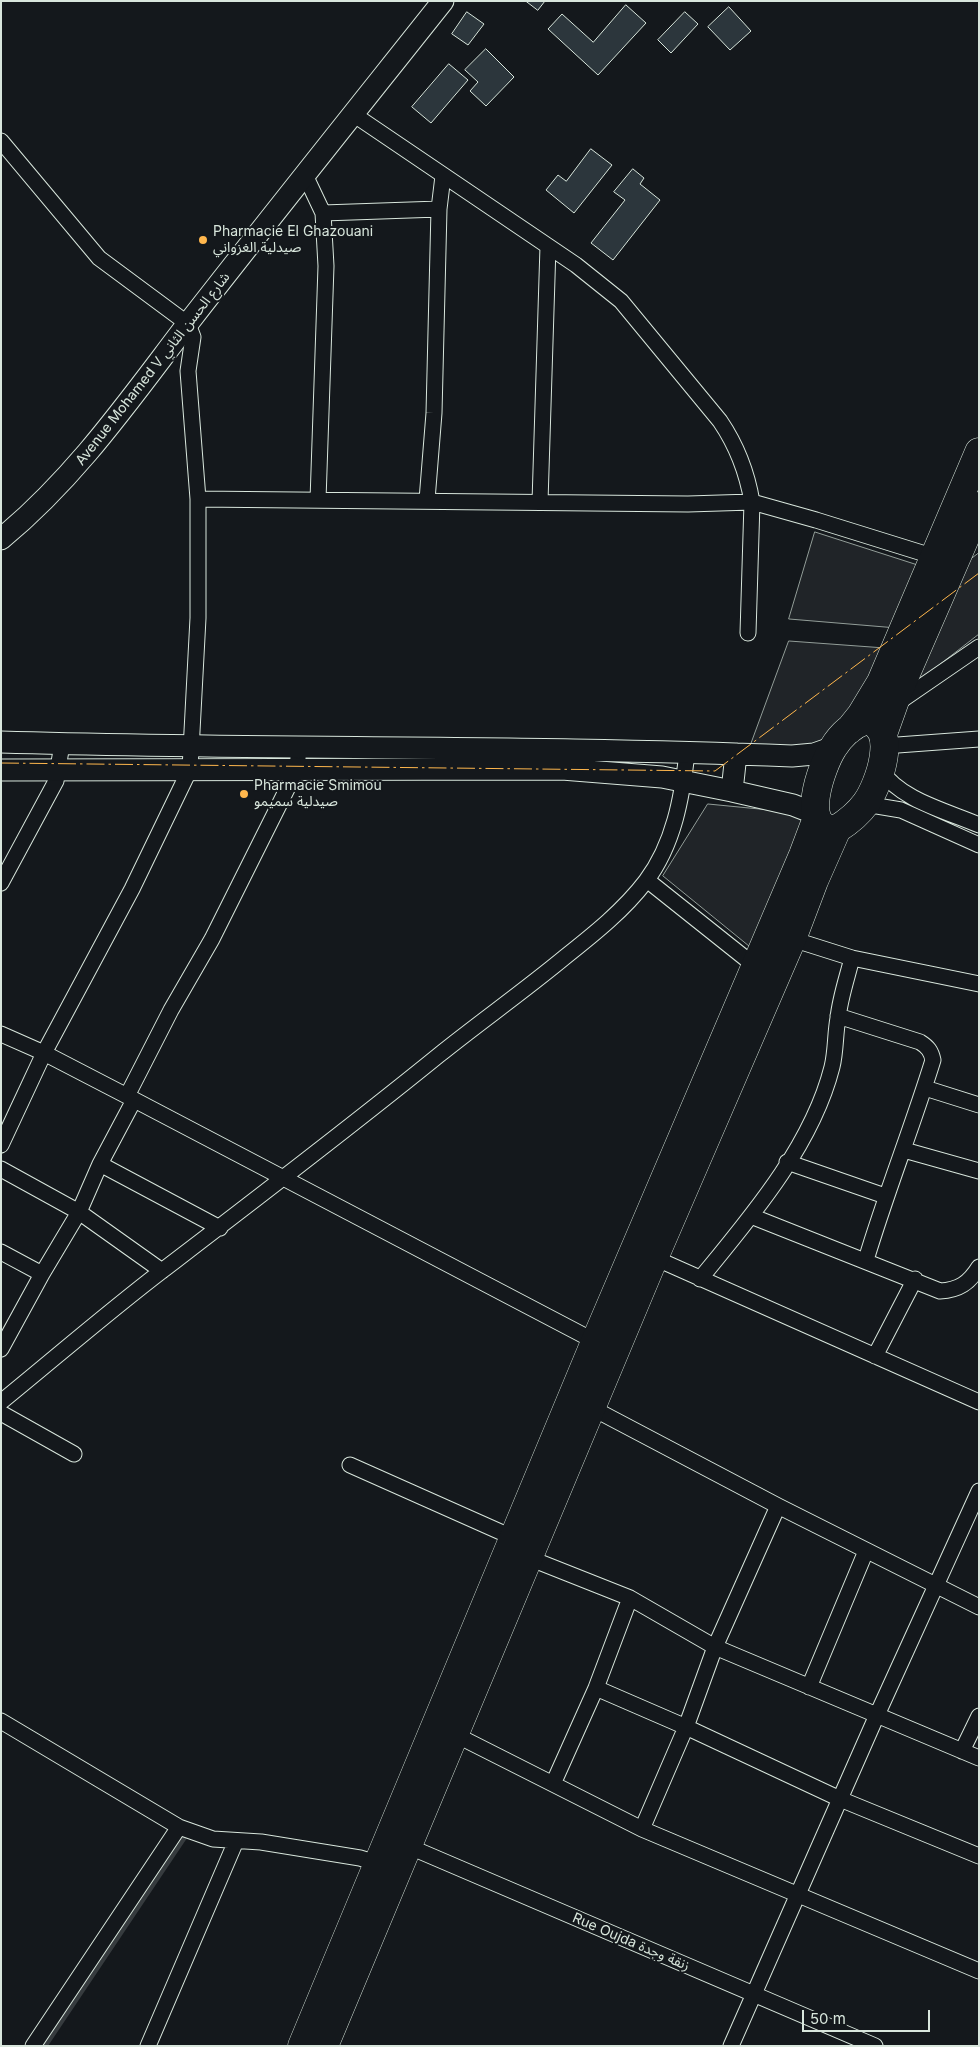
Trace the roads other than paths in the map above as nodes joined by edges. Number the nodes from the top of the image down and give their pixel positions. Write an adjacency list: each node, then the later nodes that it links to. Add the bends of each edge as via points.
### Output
1 (443, 1): 2 (street, Avenue Mohamed V شارع الحسن الثاني)
2 (353, 114): 4 (street, Avenue Mohamed V شارع الحسن الثاني); 5 (street)
3 (1, 141): 9 (street, via 99,258)
4 (305, 175): 7 (street); 9 (street, Avenue Mohamed V شارع الحسن الثاني)
5 (443, 176): 6 (street); 8 (street)
6 (439, 209): 7 (street); 13 (street, via 434,413)
7 (323, 214): 12 (street, via 326,266)
8 (548, 246): 14 (street); 15 (street, via 621,301 720,421 741,459)
9 (188, 324): 11 (street, via 193,337 188,371); 17 (street, Avenue Mohamed V شارع الحسن الثاني, via 90,451)
10 (979, 452): 18 (highway)
11 (198, 499): 12 (street); 26 (street)
12 (318, 500): 13 (street)
13 (427, 500): 14 (street)
14 (540, 502): 15 (street)
15 (752, 502): 18 (street, via 816,520); 19 (street)
16 (979, 506): 18 (highway)
17 (1, 539)
18 (958, 549): 21 (highway); 22 (highway, via 872,699)
19 (748, 633)
20 (979, 647): 21 (street)
21 (891, 708): 28 (highway)
22 (842, 738): 28 (highway, via 866,720 874,722 880,727); 30 (street, via 824,751 803,756); 39 (highway, via 821,774 817,794)
23 (979, 739): 28 (street)
24 (1, 742): 25 (street)
25 (62, 744): 26 (street); 32 (street)
26 (193, 747): 27 (street); 33 (street)
27 (299, 747): 31 (street); 34 (street)
28 (882, 750): 38 (highway, via 877,782); 40 (street, via 886,778 900,791)
29 (687, 753): 30 (street); 31 (street); 36 (street)
30 (736, 754): 37 (street)
31 (481, 759): 34 (street); 36 (street)
32 (59, 769): 33 (street); 35 (street); 43 (street)
33 (190, 769): 34 (street); 50 (street, via 132,889)
34 (297, 769): 52 (street, via 212,939 171,1010)
35 (1, 770)
36 (684, 781): 37 (street); 42 (street, via 672,834)
37 (732, 790): 39 (street, via 793,805)
38 (865, 804): 39 (highway, via 853,818); 41 (street, via 901,810)
39 (823, 820): 44 (highway, via 817,872); 46 (highway, via 803,855)
40 (979, 824)
41 (979, 845)
42 (648, 880): 46 (street); 60 (street, via 588,939)
43 (1, 883)
44 (792, 939): 45 (street); 66 (highway)
45 (852, 958): 47 (street); 48 (street)
46 (755, 966): 66 (highway)
47 (979, 984)
48 (838, 1016): 51 (street, via 927,1046 934,1060); 56 (street, via 830,1075 817,1112)
49 (1, 1034): 50 (street)
50 (44, 1053): 52 (street); 54 (street)
51 (925, 1088): 53 (street); 55 (street)
52 (130, 1098): 57 (street); 60 (street)
53 (979, 1105)
54 (1, 1146)
55 (904, 1150): 59 (street); 61 (street)
56 (788, 1162): 61 (street); 63 (street)
57 (100, 1164): 62 (street); 64 (street)
58 (1, 1169): 62 (street)
59 (979, 1171)
60 (285, 1178): 64 (street); 74 (street)
61 (885, 1196): 67 (street)
62 (79, 1212): 69 (street); 70 (street)
63 (751, 1216): 67 (street); 71 (street)
64 (220, 1228): 69 (street)
65 (1, 1252): 70 (street)
66 (645, 1254): 71 (street); 74 (highway)
67 (866, 1260): 72 (street)
68 (979, 1267): 72 (street, via 969,1281 951,1290 940,1291)
69 (162, 1271): 77 (street)
70 (42, 1274): 73 (street)
71 (700, 1279): 76 (street)
72 (915, 1279): 76 (street)
73 (7, 1326): 75 (street)
74 (605, 1346): 79 (highway); 85 (highway)
75 (1, 1349)
76 (875, 1356): 78 (street)
77 (1, 1402)
78 (979, 1402)
79 (592, 1408): 84 (street); 85 (highway)
80 (1, 1413): 81 (street)
81 (74, 1454)
82 (350, 1465): 85 (street)
83 (979, 1491): 87 (street)
84 (778, 1506): 86 (street); 90 (street)
85 (518, 1549): 88 (street); 97 (highway)
86 (866, 1551): 87 (street); 91 (street)
87 (936, 1586): 89 (street); 93 (street)
88 (630, 1598): 90 (street); 92 (street)
89 (979, 1607)
90 (715, 1647): 91 (street); 96 (street)
91 (810, 1687): 93 (street)
92 (596, 1688): 96 (street); 100 (street)
93 (877, 1715): 98 (street); 101 (street)
94 (979, 1716): 98 (street)
95 (1, 1721): 102 (street)
96 (686, 1727): 101 (street); 103 (street)
97 (445, 1729): 100 (street); 105 (highway)
98 (962, 1751): 99 (street)
99 (979, 1758)
100 (553, 1784): 103 (street)
101 (840, 1798): 106 (street); 108 (street)
102 (179, 1827): 104 (street, via 212,1839); 111 (street)
103 (642, 1829): 108 (street)
104 (236, 1841): 107 (street, via 360,1858); 112 (street)
105 (398, 1841): 107 (highway); 110 (street, Rue Oujda زنقة وجدة)
106 (979, 1856)
107 (387, 1867): 113 (highway); 114 (highway)
108 (797, 1895): 109 (street); 110 (street)
109 (979, 1971)
110 (754, 1993): 115 (street); 116 (street, Rue Oujda زنقة وجدة)
111 (33, 2046)
112 (148, 2046)
113 (302, 2046)
114 (324, 2046)
115 (731, 2046)
116 (875, 2046)

